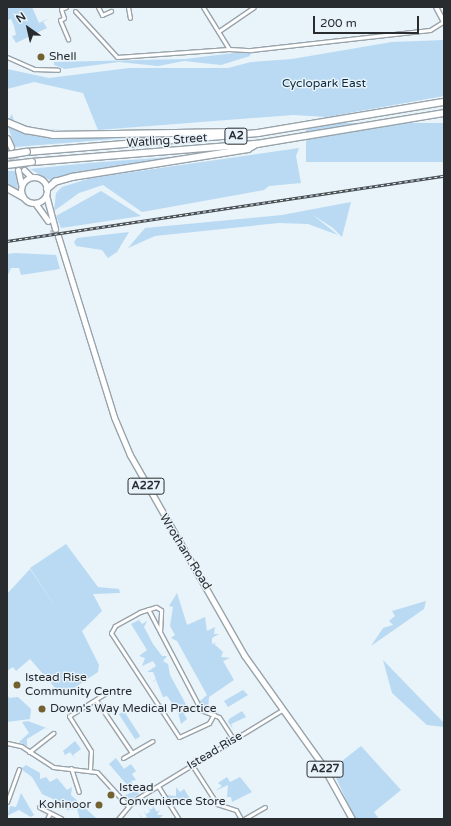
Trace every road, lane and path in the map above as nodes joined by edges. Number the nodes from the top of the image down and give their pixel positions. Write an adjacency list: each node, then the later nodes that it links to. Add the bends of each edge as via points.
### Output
1 (66, 7): 12 (street, via 61,9 64,18 60,20)
2 (98, 7): 8 (street, via 102,15)
3 (129, 7): 9 (street)
4 (203, 7): 11 (street)
5 (254, 7): 11 (street)
6 (436, 7): 10 (street)
7 (75, 11): 13 (street, via 117,57)
8 (111, 11)
9 (130, 18)
10 (444, 22): 13 (street, via 430,30 251,50)
11 (219, 31): 13 (street)
12 (68, 39)
13 (229, 49)
14 (7, 57): 15 (street, via 35,69)
15 (58, 70)
16 (444, 102): 19 (highway, Watling Street / A2)
17 (444, 113): 21 (highway, Watling Street / A2)
18 (7, 122): 19 (highway, via 51,135)
19 (258, 133): 23 (highway, Watling Street / A2, bridge)
20 (7, 138): 22 (main road)
21 (257, 144): 24 (highway, Watling Street / A2, bridge); 30 (highway, via 248,149 70,177)
22 (11, 147)
23 (7, 155)
24 (7, 165)
25 (18, 170): 28 (main road)
26 (24, 170): 27 (main road)
27 (31, 177): 28 (main road); 30 (main road, via 44,181)
28 (21, 185): 31 (main road)
29 (7, 188): 31 (highway)
30 (47, 192): 32 (main road); 32 (main road, via 54,229)
31 (23, 197): 32 (main road)
32 (35, 203)
33 (57, 237): 38 (main road, Wrotham Road / A227, via 124,443 159,510 239,647)
34 (148, 609): 35 (street); 35 (street, via 161,610); 39 (street, via 114,626 112,636 179,737 186,737 209,723)
35 (160, 632): 39 (street, via 201,710)
36 (106, 693): 37 (street)
37 (96, 700): 45 (street); 49 (street, via 69,716 90,750)
38 (282, 710): 41 (street, Istead Rise); 64 (main road, Wrotham Road / A227, via 322,763)
39 (214, 714): 41 (street)
40 (54, 733): 44 (street)
41 (234, 740): 47 (street, Istead Rise)
42 (152, 741): 45 (street)
43 (7, 743): 44 (street)
44 (29, 752): 48 (street, via 52,767)
45 (132, 753): 46 (street)
46 (123, 758)
47 (192, 765): 51 (street, Istead Rise); 63 (street, via 217,804 236,810)
48 (71, 768): 49 (street); 52 (street)
49 (90, 769): 55 (street, via 103,776)
50 (24, 773): 53 (street, via 19,770)
51 (158, 786): 55 (street, Istead Rise); 62 (street)
52 (79, 792)
53 (9, 793): 54 (street)
54 (7, 802)
55 (128, 806): 61 (street, Istead Rise)
56 (39, 807): 58 (street)
57 (265, 807): 63 (street)
58 (50, 813): 59 (street); 60 (street)
59 (61, 818)
60 (47, 819)
61 (118, 819)
62 (179, 819)
63 (242, 819)
64 (352, 819)

